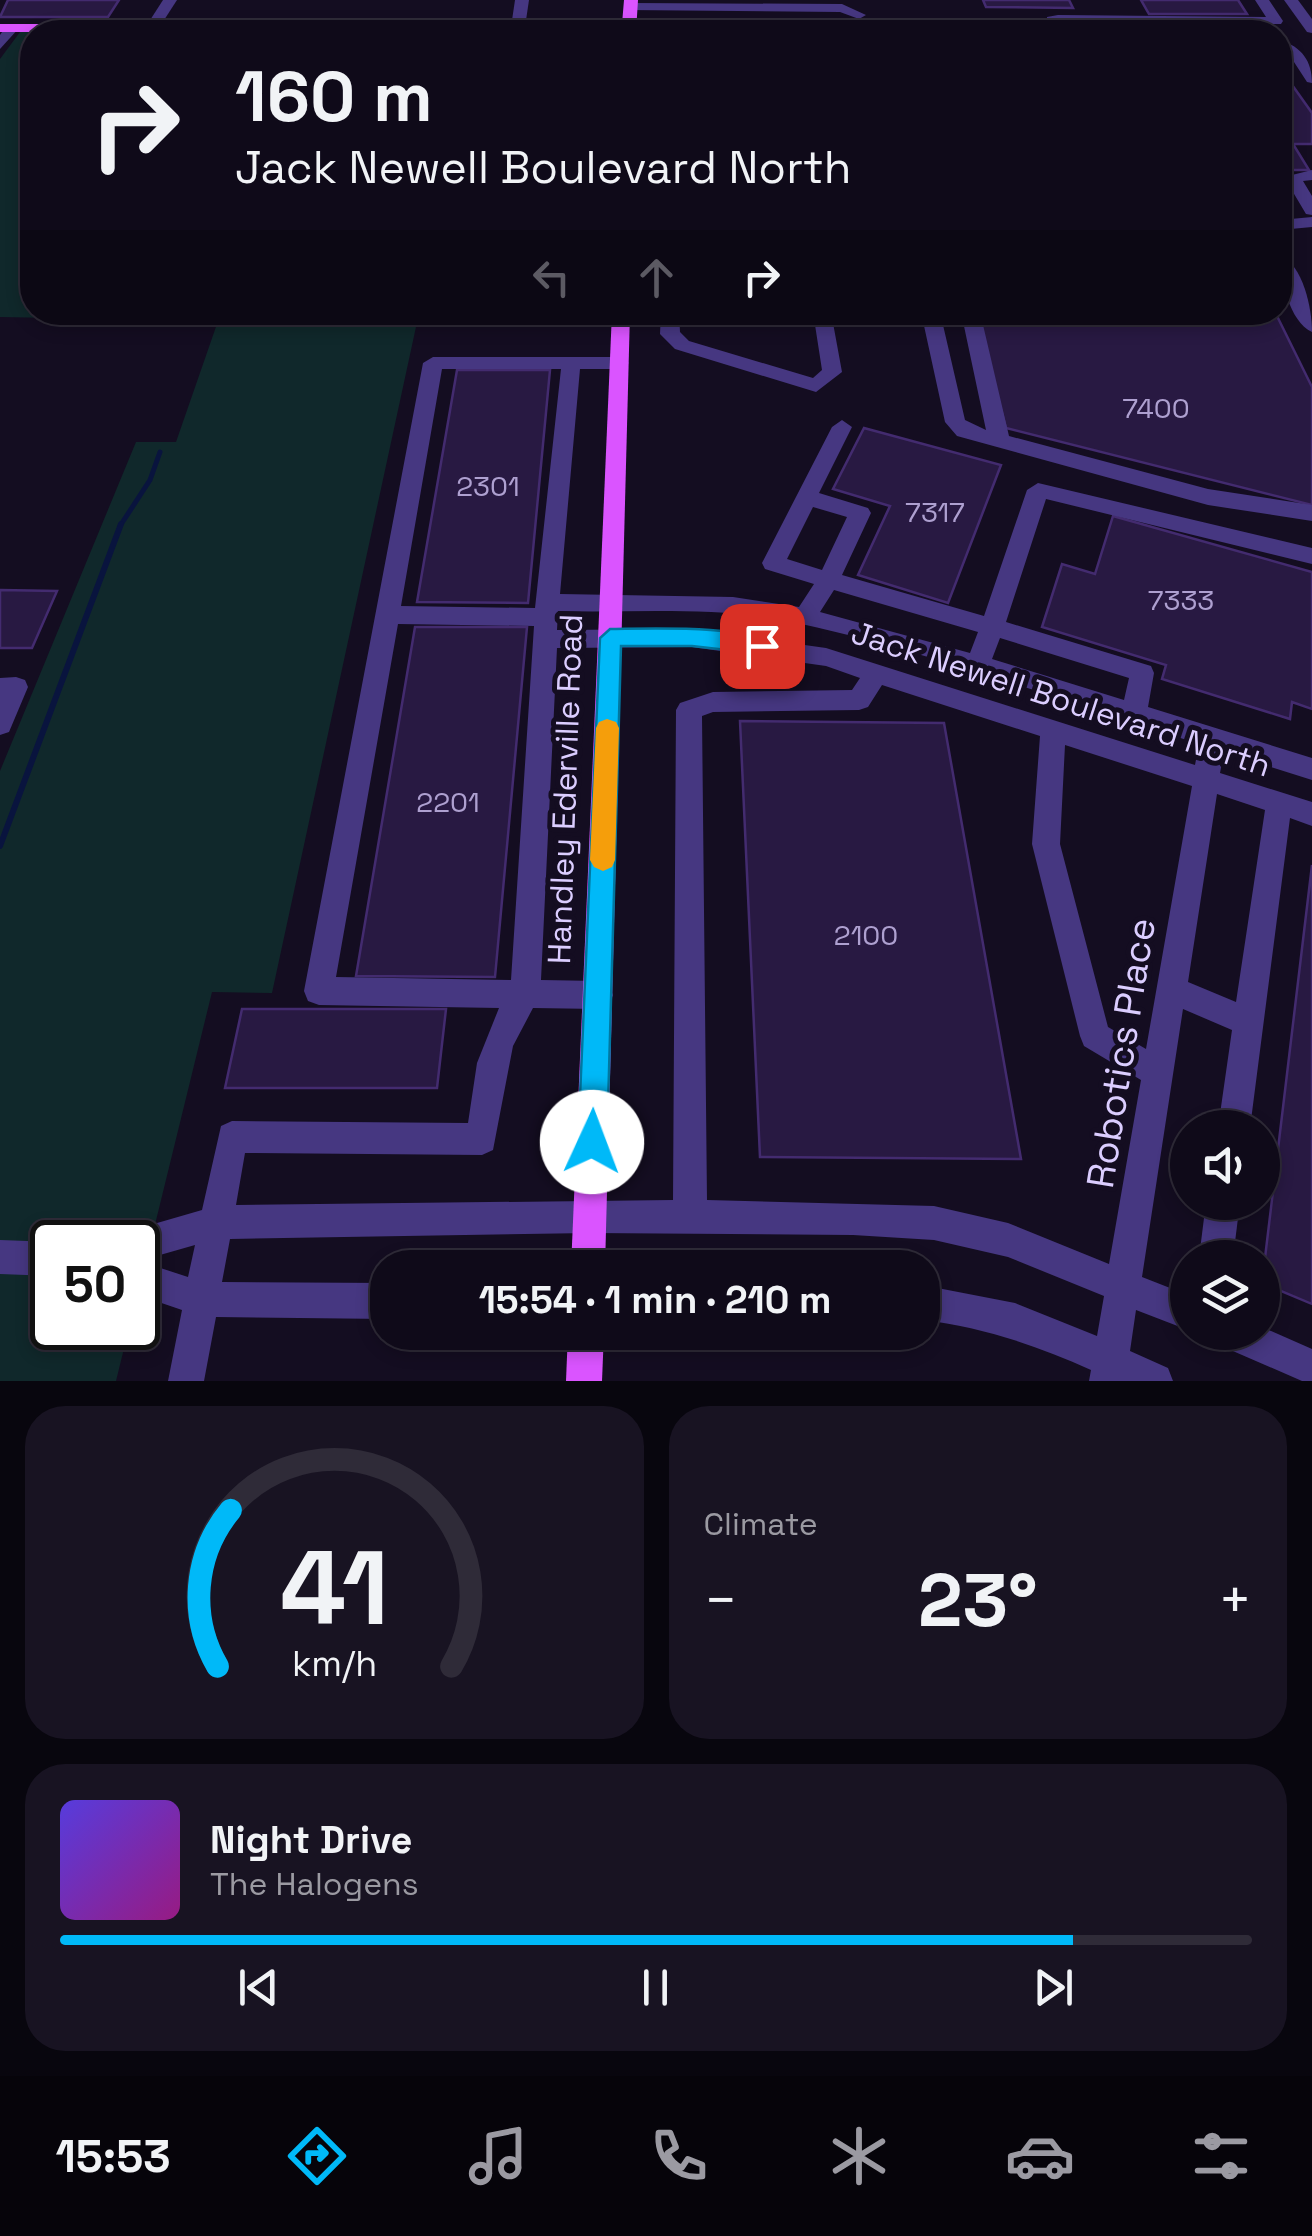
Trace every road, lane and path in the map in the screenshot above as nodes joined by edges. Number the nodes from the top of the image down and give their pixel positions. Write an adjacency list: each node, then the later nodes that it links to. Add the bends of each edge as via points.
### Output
1 (1105, 0): 9 (street)
2 (1262, 0): 9 (street, via 1276,20)
3 (1292, 0): 11 (street)
4 (631, 4): 5 (street)
5 (711, 4): 6 (street)
6 (841, 4): 7 (street)
7 (858, 7)
8 (1052, 20): 9 (street)
9 (1116, 20)
10 (6, 28): 12 (street)
11 (1312, 29)
12 (0, 44)
13 (1305, 58): 14 (street)
14 (1312, 79)
15 (1312, 175): 16 (street)
16 (1293, 185): 17 (street)
17 (1312, 209)
18 (1292, 285): 24 (street)
19 (620, 325): 26 (main road, Handley Ederville Road)
20 (670, 325): 21 (street, via 682,344 816,386 832,372)
21 (824, 325)
22 (933, 325): 28 (street, via 956,422 964,431)
23 (973, 325): 28 (street)
24 (1312, 326)
25 (571, 362): 26 (street); 34 (street, via 433,363); 36 (street)
26 (619, 362): 33 (main road, Handley Ederville Road)
27 (842, 427): 29 (street)
28 (999, 440): 30 (street, via 1208,497)
29 (806, 497): 32 (street, via 860,513); 32 (street, via 773,563)
30 (1312, 513)
31 (1312, 556): 37 (street, via 1038,490)
32 (828, 580): 35 (street); 37 (street)
33 (612, 602): 35 (street, Jack Newell Boulevard North); 36 (street, Jack Newell Boulevard North); 38 (main road, Handley Ederville Road)
34 (387, 614): 36 (street); 52 (street, via 319,991)
35 (806, 616): 39 (street, Jack Newell Boulevard North)
36 (546, 619): 38 (street, Jack Newell Boulevard North); 52 (street)
37 (992, 627): 39 (street); 43 (street, via 1142,673)
38 (610, 638): 40 (street, Jack Newell Boulevard North, via 762,646); 53 (main road, Handley Ederville Road)
39 (968, 661): 42 (street); 43 (street, Jack Newell Boulevard North)
40 (877, 673): 42 (street, Jack Newell Boulevard North); 58 (street, via 859,700 713,702 689,710)
41 (0, 688): 44 (street, via 16,688)
42 (940, 693): 45 (street, Jack Newell Boulevard North)
43 (1134, 714): 46 (street, Jack Newell Boulevard North)
44 (0, 725)
45 (1053, 729): 48 (street, Jack Newell Boulevard North); 55 (street, via 1046,844 1095,1036)
46 (1213, 738): 47 (street, Jack Newell Boulevard North); 48 (street, Robotics Place)
47 (1312, 769)
48 (1206, 779): 49 (street, Jack Newell Boulevard North); 51 (street, Robotics Place)
49 (1279, 803): 50 (street, Jack Newell Boulevard North); 54 (street)
50 (1312, 814)
51 (1172, 990): 54 (street); 55 (street, Robotics Place)
52 (525, 994): 53 (street); 59 (street, via 504,1024 492,1061 482,1139 232,1137)
53 (598, 995): 57 (main road, Handley Ederville Road)
54 (1248, 1022): 56 (street)
55 (1158, 1073): 65 (street, Robotics Place)
56 (1236, 1110)
57 (590, 1216): 58 (street); 59 (street); 61 (main road, Handley Ederville Road)
58 (690, 1217): 65 (street, via 934,1224 1008,1240)
59 (218, 1222): 60 (street); 66 (street)
60 (160, 1238)
61 (589, 1250)
62 (0, 1257): 63 (street)
63 (30, 1258)
64 (160, 1285): 66 (street)
65 (1122, 1285): 69 (street); 73 (street, Robotics Place)
66 (202, 1299): 67 (street); 74 (street)
67 (370, 1302)
68 (940, 1304): 73 (street, via 1046,1329)
69 (1170, 1305)
70 (585, 1350): 75 (main road)
71 (1274, 1350): 72 (street)
72 (1312, 1366)
73 (1108, 1371): 76 (street)
74 (186, 1381)
75 (584, 1381)
76 (1155, 1381)

